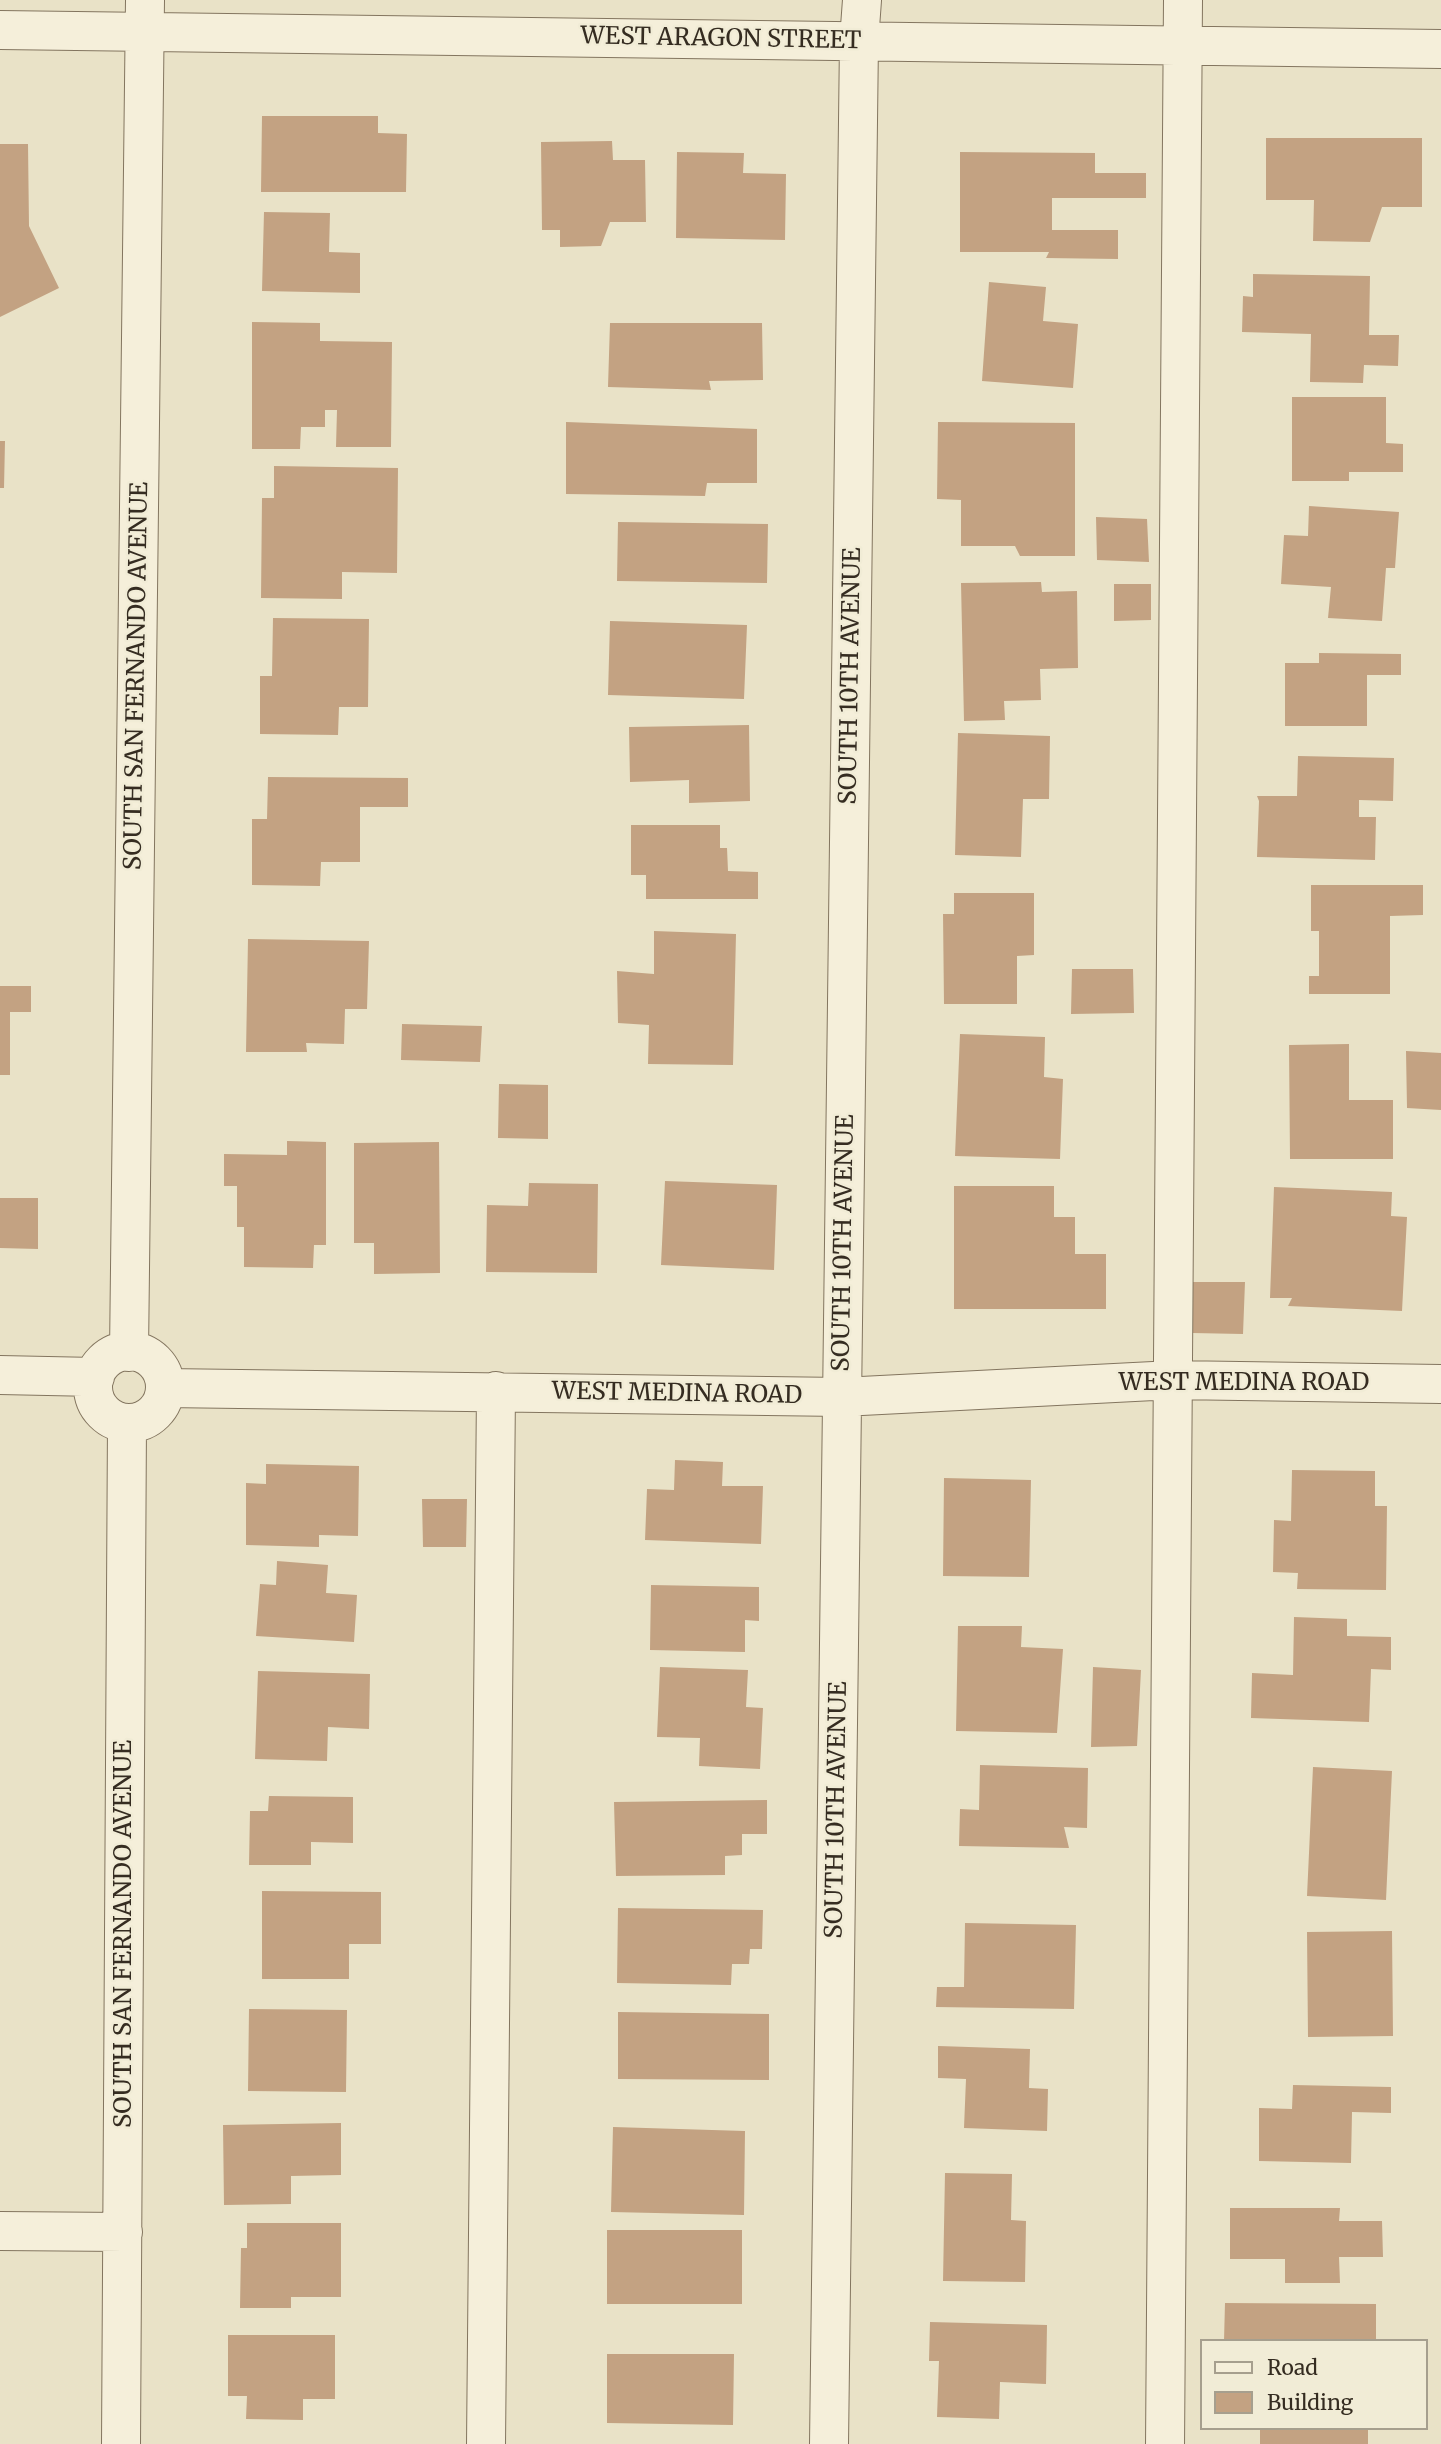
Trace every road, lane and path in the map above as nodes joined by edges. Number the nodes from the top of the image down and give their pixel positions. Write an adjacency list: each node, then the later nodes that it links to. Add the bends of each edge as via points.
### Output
1 (862, 0): 5 (street, SOUTH 10TH AVENUE)
2 (1183, 0): 6 (street)
3 (145, 16): 4 (street, WEST ARAGON STREET); 5 (street, WEST ARAGON STREET); 8 (street, SOUTH SAN FERNANDO AVENUE)
4 (0, 30)
5 (859, 41): 6 (street, WEST ARAGON STREET); 15 (street, SOUTH 10TH AVENUE)
6 (1182, 46): 7 (street, WEST ARAGON STREET); 11 (street)
7 (1441, 49)
8 (129, 1352): 10 (street, via 107,1359); 13 (street, via 140,1353 159,1367)
9 (0, 1375): 10 (street)
10 (95, 1377): 16 (street, via 97,1404 115,1420)
11 (1173, 1380): 12 (street, WEST MEDINA ROAD); 15 (street, WEST MEDINA ROAD); 22 (street)
12 (1441, 1384)
13 (165, 1388): 14 (street, WEST MEDINA ROAD); 16 (street, via 163,1400 149,1418)
14 (496, 1391): 15 (street, WEST MEDINA ROAD); 20 (street)
15 (842, 1397): 21 (street, SOUTH 10TH AVENUE)
16 (127, 1423): 18 (street, SOUTH SAN FERNANDO AVENUE)
17 (0, 2231): 18 (street)
18 (123, 2232): 19 (street, SOUTH SAN FERNANDO AVENUE)
19 (121, 2444)
20 (486, 2444)
21 (829, 2444)
22 (1165, 2444)

